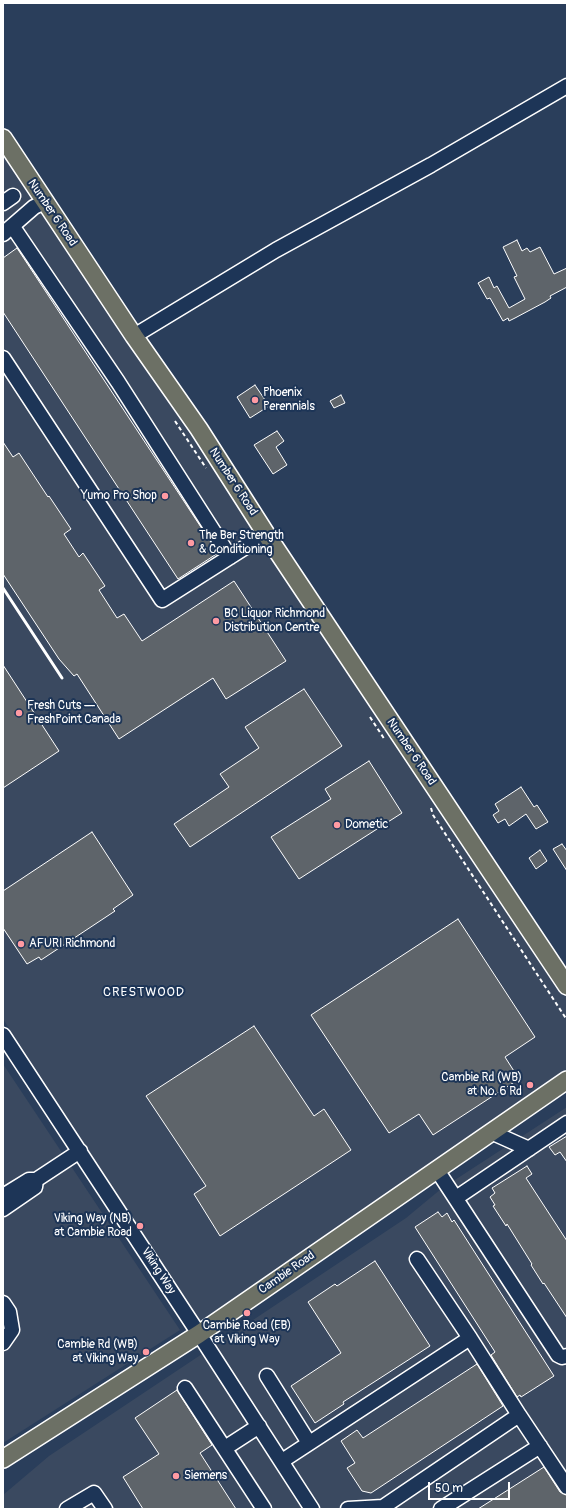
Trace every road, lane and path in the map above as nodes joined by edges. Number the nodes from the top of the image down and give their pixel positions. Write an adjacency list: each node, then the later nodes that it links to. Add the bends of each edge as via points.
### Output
1 (567, 86): 5 (street, via 431,165 276,250)
2 (3, 138): 3 (main road, Number 6 Road)
3 (45, 202): 4 (street, via 34,207); 5 (main road, Number 6 Road)
4 (6, 231): 10 (street, via 118,382)
5 (134, 336): 9 (main road, Number 6 Road, via 199,429)
6 (3, 358): 10 (street, via 162,600)
7 (175, 421): 8 (path)
8 (206, 468)
9 (266, 534): 10 (street); 14 (main road, Number 6 Road)
10 (230, 557)
11 (367, 714): 12 (path)
12 (384, 739)
13 (433, 815): 15 (path)
14 (567, 986)
15 (567, 1020)
16 (3, 1034): 21 (street, Viking Way)
17 (567, 1080): 19 (main road, Cambie Road)
18 (567, 1123): 20 (street)
19 (491, 1132): 20 (street); 22 (main road, Cambie Road)
20 (529, 1149): 25 (street)
21 (80, 1151): 23 (street); 29 (street, Viking Way)
22 (437, 1170): 25 (street); 29 (main road, Cambie Road)
23 (36, 1180): 24 (street, via 28,1180); 26 (street, via 35,1187)
24 (3, 1196)
25 (456, 1198): 32 (street, via 558,1355)
26 (3, 1209)
27 (417, 1259): 30 (street)
28 (3, 1303): 31 (street, via 10,1312 12,1330)
29 (199, 1334): 36 (street, Viking Way); 40 (main road, Cambie Road)
30 (470, 1338): 35 (street); 37 (street)
31 (3, 1343)
32 (567, 1356)
33 (267, 1376): 37 (street)
34 (185, 1388): 39 (street)
35 (519, 1415): 38 (street); 47 (street, via 384,1508)
36 (259, 1426): 39 (street); 41 (street, Viking Way)
37 (309, 1443): 41 (street)
38 (540, 1446): 42 (street); 48 (street)
39 (224, 1448): 43 (street)
40 (3, 1459)
41 (282, 1461): 46 (street, Viking Way)
42 (567, 1487)
43 (262, 1508)
44 (67, 1509): 45 (street, via 94,1493)
45 (105, 1509)
46 (312, 1509)
47 (348, 1509)
48 (441, 1509)

